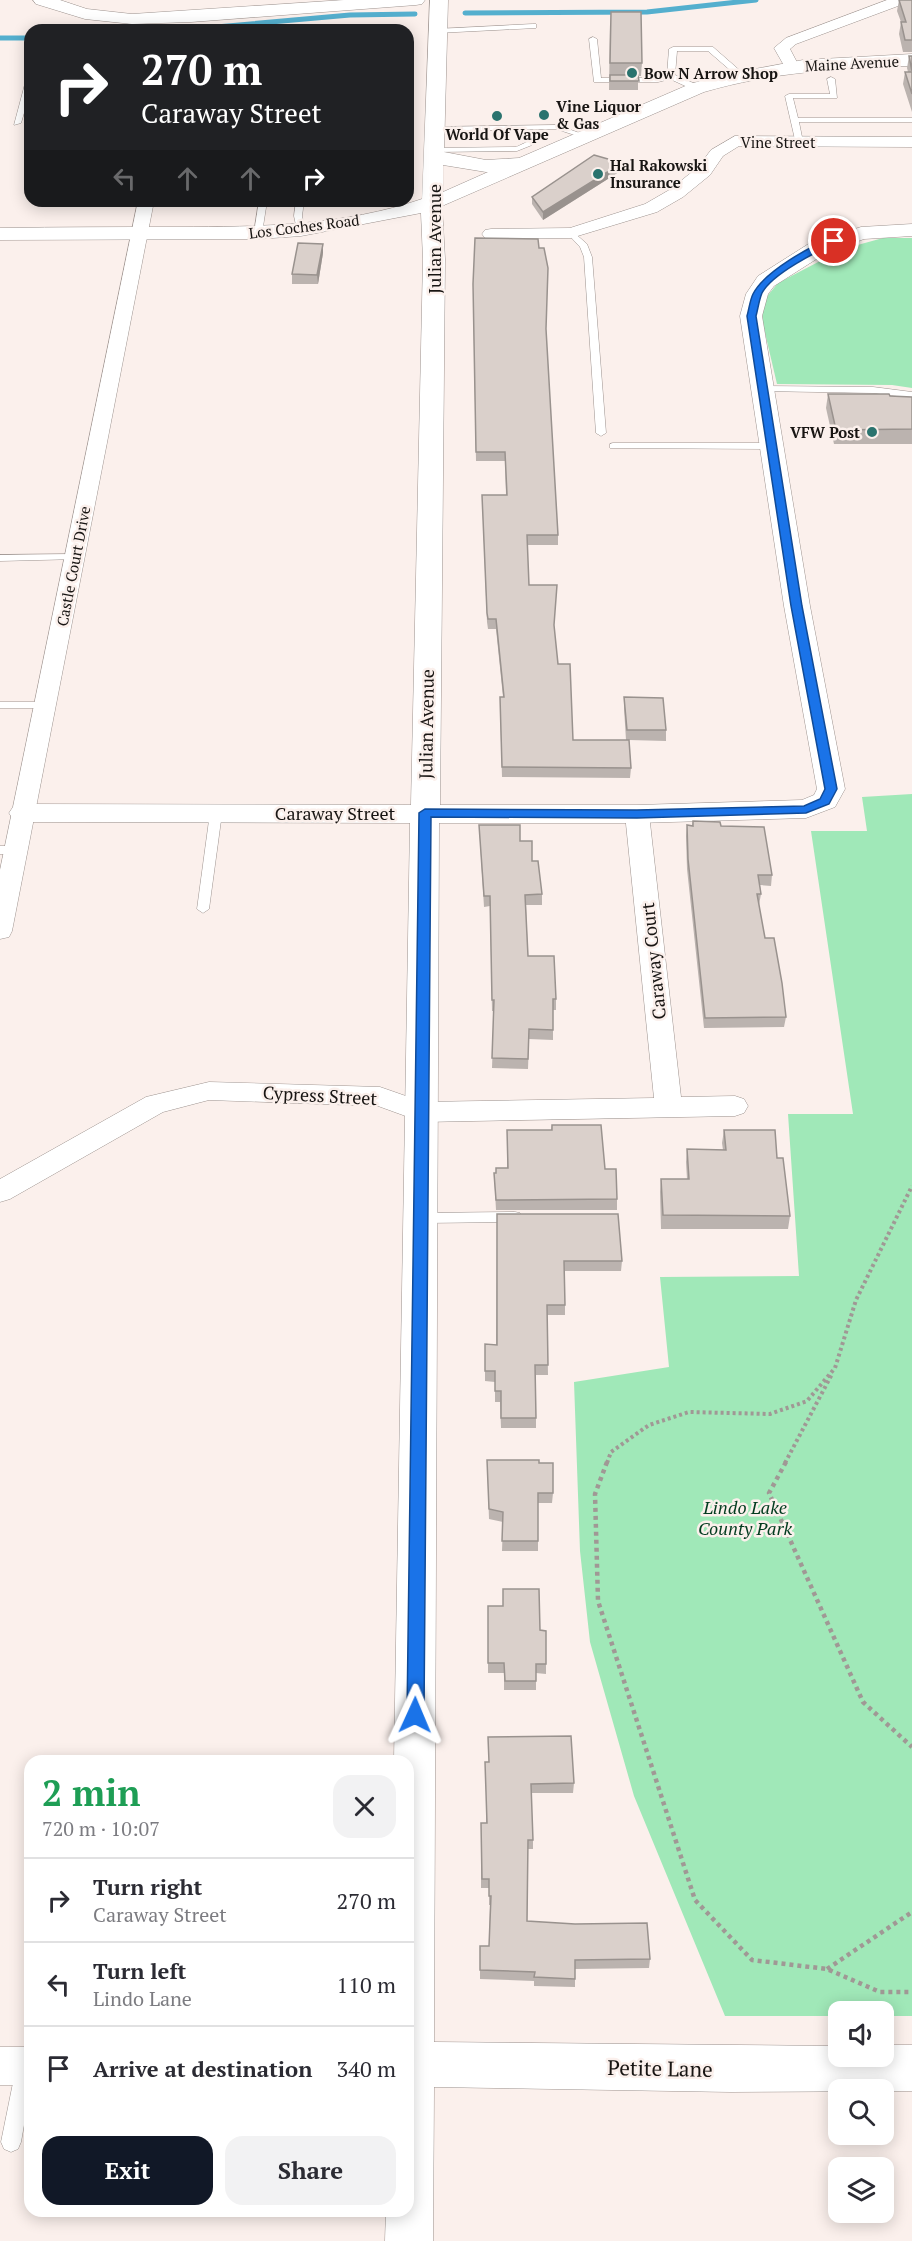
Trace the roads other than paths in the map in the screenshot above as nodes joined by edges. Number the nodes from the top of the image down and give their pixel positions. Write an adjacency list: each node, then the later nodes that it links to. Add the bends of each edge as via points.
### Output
1 (42, 0): 6 (main road, via 85,14 123,18)
2 (405, 0): 5 (main road)
3 (439, 0): 8 (main road, Julian Avenue)
4 (901, 0): 11 (street, via 791,41 782,48)
5 (319, 4): 6 (main road)
6 (264, 6)
7 (533, 26): 8 (lane)
8 (437, 31): 21 (main road, Julian Avenue)
9 (593, 39): 13 (lane, via 597,80 658,80)
10 (912, 60): 11 (main road, Maine Avenue)
11 (791, 66): 12 (main road, Los Coches Road)
12 (741, 75): 13 (lane, via 710,49 673,48); 15 (main road, Los Coches Road)
13 (671, 76): 15 (lane)
14 (831, 79): 17 (lane, via 834,96 789,96)
15 (697, 88): 22 (main road, Los Coches Road)
16 (24, 100): 19 (lane)
17 (794, 120): 18 (lane); 23 (lane)
18 (912, 120)
19 (17, 123)
20 (528, 127): 21 (lane); 22 (lane, via 561,128); 25 (lane)
21 (435, 129): 26 (main road, Julian Avenue)
22 (587, 137): 25 (main road, Los Coches Road)
23 (799, 142): 24 (street, Vine Street); 34 (street, Vine Street, via 735,141 717,153 704,171 677,193 629,216)
24 (912, 142)
25 (539, 152): 26 (main road, via 486,166); 27 (main road, Los Coches Road)
26 (435, 153): 27 (main road, Julian Avenue)
27 (433, 203): 31 (main road, Los Coches Road); 49 (main road, Julian Avenue)
28 (145, 207): 36 (street, Castle Court Drive)
29 (262, 207): 33 (lane)
30 (299, 207): 31 (lane)
31 (301, 230): 33 (main road, Los Coches Road)
32 (912, 230): 38 (main road, via 861,233 834,241 766,281 757,294 751,316)
33 (258, 233): 36 (main road, Los Coches Road)
34 (571, 233): 37 (street, Vine Street); 40 (lane, via 584,246 588,257)
35 (0, 234): 36 (main road, Los Coches Road)
36 (139, 234): 43 (street, Castle Court Drive)
37 (492, 234)
38 (763, 389): 39 (lane, via 873,390); 42 (main road)
39 (912, 395)
40 (601, 433)
41 (613, 446): 42 (lane)
42 (772, 446): 50 (main road, Caraway Street, via 831,789 825,801 806,809)
43 (75, 557): 44 (lane); 46 (street, Castle Court Drive)
44 (0, 558)
45 (0, 705): 46 (lane)
46 (45, 705): 47 (street, Castle Court Drive)
47 (23, 813): 48 (main road, Caraway Street); 51 (street, Castle Court Drive)
48 (216, 813): 49 (main road, Caraway Street); 52 (lane)
49 (425, 813): 50 (main road, Caraway Street); 56 (main road, Julian Avenue)
50 (637, 814): 55 (street, Caraway Court)
51 (8, 850): 53 (street, Castle Court Drive)
52 (203, 909)
53 (0, 931)
54 (735, 1106): 55 (street, Cypress Street)
55 (669, 1109): 56 (street, Cypress Street)
56 (422, 1112): 57 (street, Cypress Street, via 380,1097 209,1091 154,1104); 59 (main road, Julian Avenue)
57 (0, 1192)
58 (527, 1217): 59 (lane)
59 (422, 1218): 60 (main road, Julian Avenue)
60 (414, 1755)
61 (414, 2064): 63 (main road, Petite Lane)
62 (19, 2066): 64 (lane)
63 (912, 2068)
64 (11, 2142)
65 (409, 2217): 66 (main road, Julian Avenue)
66 (409, 2241)

